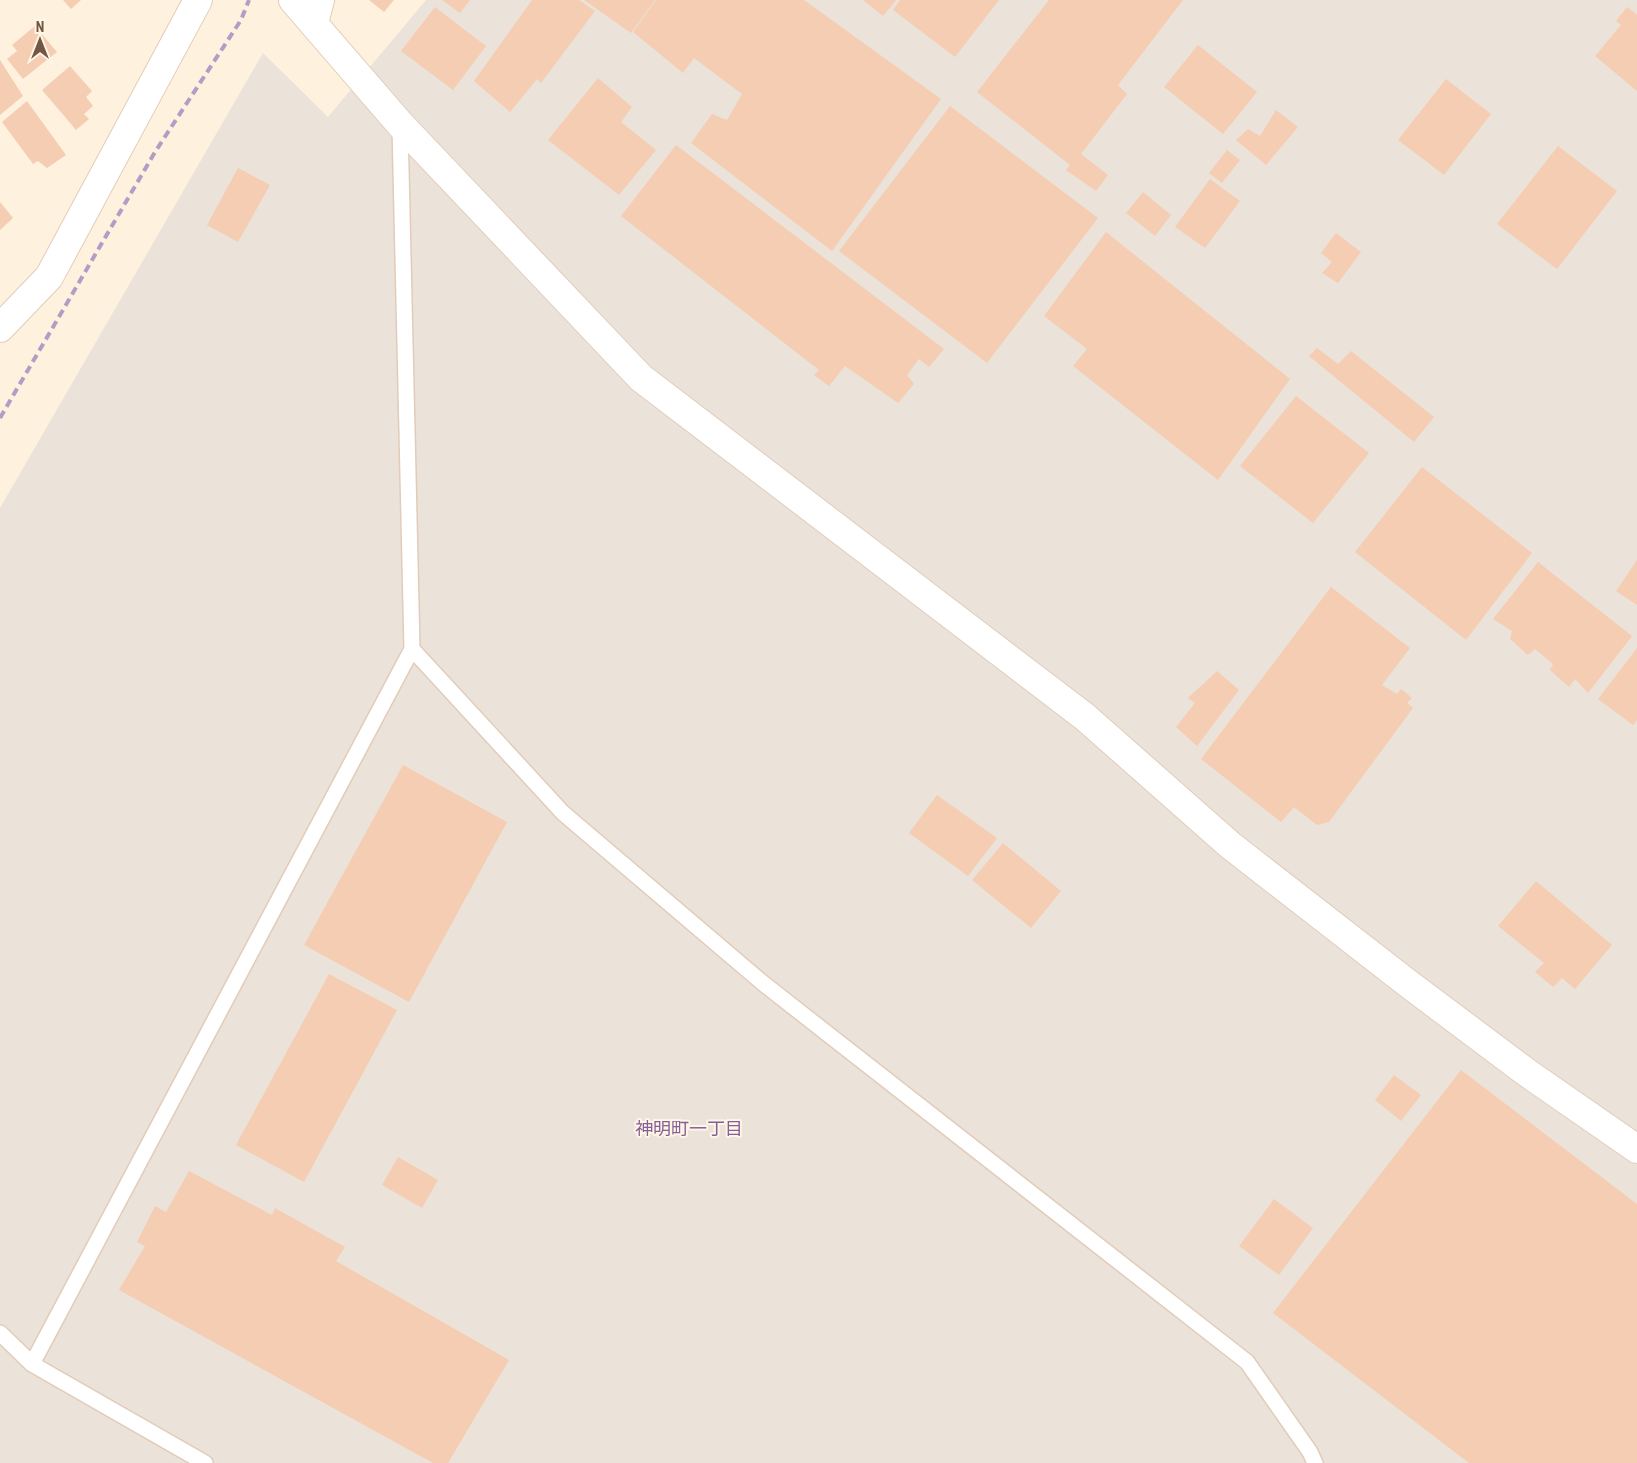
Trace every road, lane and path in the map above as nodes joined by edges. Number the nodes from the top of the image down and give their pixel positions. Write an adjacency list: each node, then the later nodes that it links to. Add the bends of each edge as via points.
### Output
1 (198, 0): 5 (street, via 49,277)
2 (293, 0): 3 (street)
3 (317, 11): 4 (street)
4 (400, 124): 6 (lane); 7 (street, via 641,378 1085,717 1230,845 1526,1072)
5 (0, 328)
6 (412, 649): 9 (lane); 11 (lane, via 563,813 764,984 1247,1362)
7 (1637, 1149)
8 (0, 1333): 9 (lane)
9 (32, 1364): 10 (lane)
10 (205, 1463)
11 (1315, 1463)

